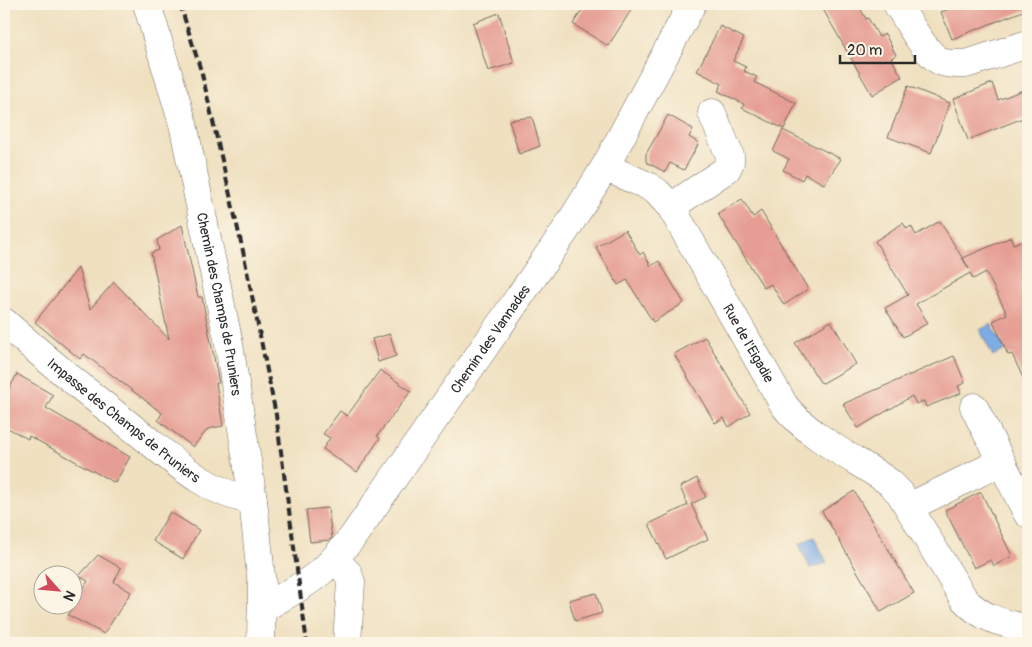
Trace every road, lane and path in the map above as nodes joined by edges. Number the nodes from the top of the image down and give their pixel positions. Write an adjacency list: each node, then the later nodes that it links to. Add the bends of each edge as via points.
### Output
1 (147, 4): 11 (street, Chemin des Champs de Pruniers, via 183,124 210,245)
2 (692, 4): 6 (street, Chemin des Vannades)
3 (897, 4): 4 (street, via 925,46 942,62 966,64)
4 (1028, 44)
5 (712, 113): 7 (street, via 730,156 727,169)
6 (604, 167): 7 (street, Rue de l'Eigadie, via 648,186); 14 (street, Chemin des Vannades, via 565,231 352,538)
7 (671, 207): 12 (street, Rue de l'Eigadie, via 793,418 889,482)
8 (4, 322): 11 (street, Impasse des Champs de Pruniers, via 66,376 196,477 225,493)
9 (974, 407): 10 (street)
10 (1001, 462): 12 (street); 13 (street)
11 (253, 500): 15 (street, Chemin des Champs de Pruniers)
12 (909, 507): 16 (street, Rue de l'Eigadie, via 964,599 995,621)
13 (1027, 513)
14 (334, 559): 15 (street, Chemin des Vannades, via 321,572); 18 (street, via 348,573 351,582)
15 (262, 609): 17 (street)
16 (1028, 629)
17 (261, 643)
18 (347, 643)

